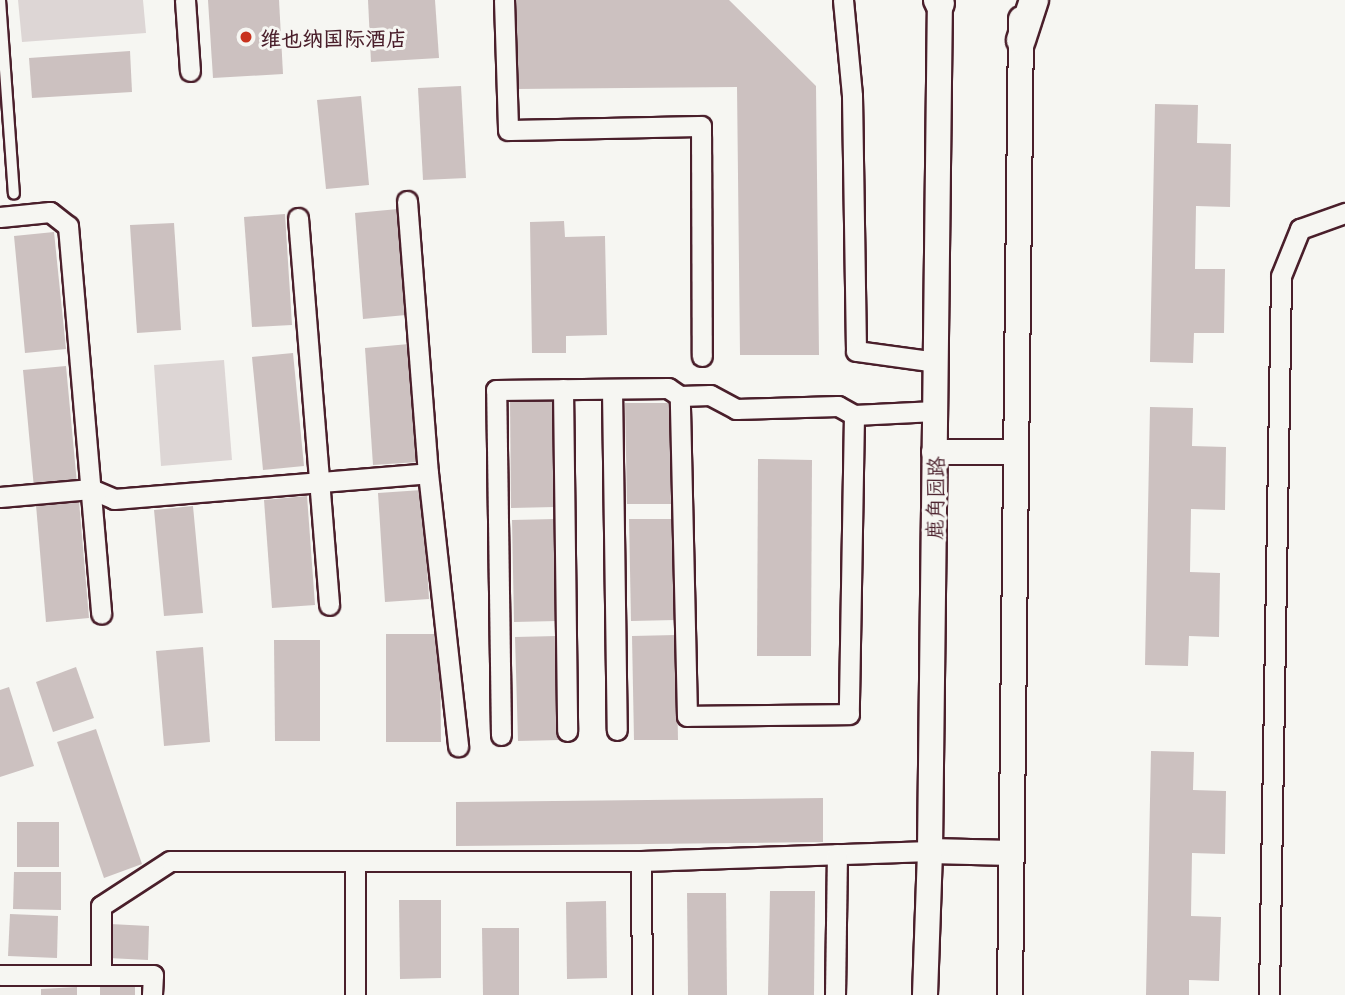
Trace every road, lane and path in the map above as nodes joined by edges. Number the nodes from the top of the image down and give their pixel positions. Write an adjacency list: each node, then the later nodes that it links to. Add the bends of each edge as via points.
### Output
1 (0, 0): 8 (lane)
2 (185, 0): 10 (street)
3 (504, 0): 16 (street, via 508,130 701,126)
4 (843, 0): 17 (street, via 852,96 856,351)
5 (1021, 0): 9 (street)
6 (1034, 0): 9 (main road)
7 (939, 1): 17 (street, 鹿角园路)
8 (1, 15): 11 (lane)
9 (1021, 40): 24 (street)
10 (190, 71)
11 (14, 193)
12 (407, 201): 25 (street)
13 (1345, 213): 48 (street, via 1300,229 1280,276)
14 (0, 217): 27 (street, via 50,212 68,226)
15 (298, 218): 26 (street)
16 (702, 356)
17 (936, 362): 21 (street, 鹿角园路)
18 (612, 388): 19 (street); 20 (street, via 668,388); 31 (street)
19 (563, 389): 32 (street); 33 (street, via 496,390)
20 (680, 396): 22 (street, via 710,395 736,409 838,406); 22 (street, via 687,716 849,715)
21 (935, 411): 22 (street); 23 (street, 鹿角园路)
22 (854, 415)
23 (934, 452): 24 (street); 35 (street, 鹿角园路)
24 (1016, 452): 36 (street)
25 (428, 473): 26 (street); 34 (street)
26 (320, 482): 27 (street, via 114,499); 29 (street)
27 (90, 489): 28 (street); 30 (street)
28 (0, 496)
29 (329, 604)
30 (102, 614)
31 (617, 730)
32 (567, 731)
33 (501, 735)
34 (458, 746)
35 (930, 851): 36 (street); 37 (street); 46 (street, 鹿角园路)
36 (1012, 853): 47 (street)
37 (837, 854): 39 (street); 45 (street)
38 (355, 861): 39 (street); 41 (street, via 170,861 101,906); 43 (street)
39 (641, 861): 44 (street)
40 (0, 975): 41 (street)
41 (101, 975): 42 (street, via 153,975)
42 (152, 995)
43 (355, 995)
44 (642, 995)
45 (835, 995)
46 (925, 995)
47 (1010, 995)
48 (1269, 995)

